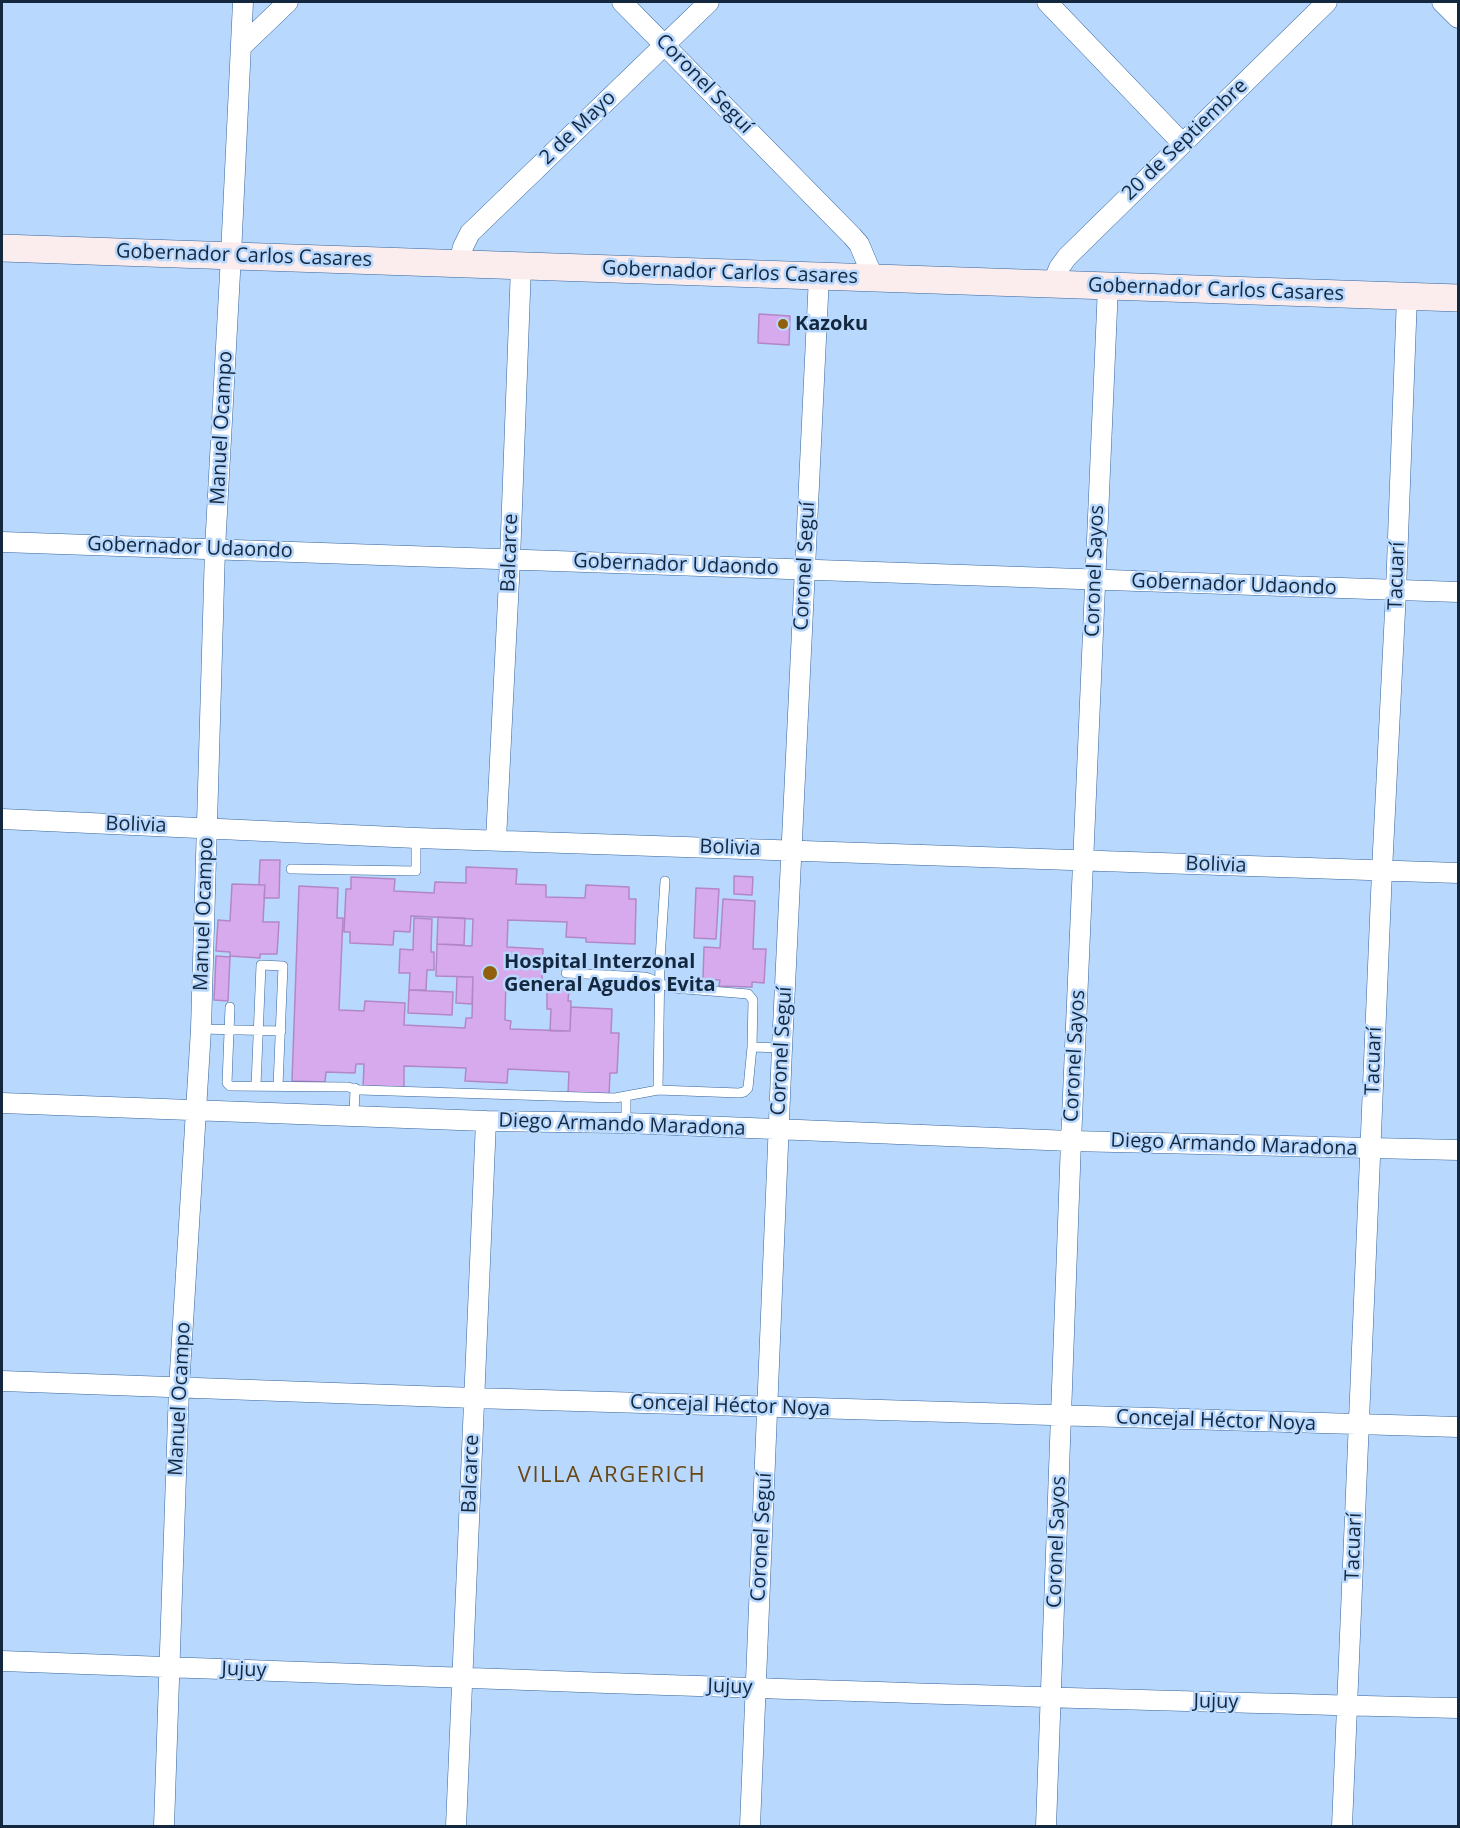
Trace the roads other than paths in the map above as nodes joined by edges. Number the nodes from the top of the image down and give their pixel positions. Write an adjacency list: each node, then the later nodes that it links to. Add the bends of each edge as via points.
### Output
1 (243, 2): 10 (street, Manuel Ocampo)
2 (288, 2): 10 (street)
3 (622, 2): 9 (street, Coronel Seguí)
4 (709, 2): 9 (street, 2 de Mayo)
5 (1047, 2): 11 (street)
6 (1327, 2): 11 (street, 20 de Septiembre)
7 (1442, 2): 8 (street)
8 (1458, 18)
9 (665, 44): 14 (street, 2 de Mayo, via 470,233); 17 (street, Coronel Seguí, via 852,236)
10 (241, 47): 13 (street, Manuel Ocampo)
11 (1182, 143): 18 (street, 20 de Septiembre, via 1066,257)
12 (2, 248): 13 (street, Gobernador Carlos Casares)
13 (231, 255): 14 (street, Gobernador Carlos Casares); 23 (street, Manuel Ocampo)
14 (459, 263): 15 (street, Gobernador Carlos Casares)
15 (521, 266): 16 (street, Gobernador Carlos Casares); 24 (street, Balcarce)
16 (819, 276): 17 (street, Gobernador Carlos Casares); 25 (street, Coronel Seguí)
17 (873, 278): 18 (street, Gobernador Carlos Casares)
18 (1052, 285): 19 (street, Gobernador Carlos Casares)
19 (1108, 286): 20 (street, Gobernador Carlos Casares); 26 (street, Coronel Sayos)
20 (1407, 296): 21 (street, Gobernador Carlos Casares); 27 (street, Tacuarí)
21 (1458, 298)
22 (2, 542): 23 (street, Gobernador Udaondo)
23 (215, 549): 24 (street, Gobernador Udaondo); 30 (street, Manuel Ocampo)
24 (510, 560): 25 (street, Gobernador Udaondo); 32 (street, Balcarce)
25 (805, 569): 26 (street, Gobernador Udaondo); 33 (street, Coronel Seguí)
26 (1095, 580): 27 (street, Gobernador Udaondo); 34 (street, Coronel Sayos)
27 (1396, 591): 28 (street, Gobernador Udaondo); 36 (street, Tacuarí)
28 (1458, 592)
29 (2, 819): 30 (street, Bolivia)
30 (207, 828): 31 (street, Bolivia); 42 (street, Manuel Ocampo)
31 (416, 838): 32 (street, Bolivia); 35 (lane, via 416,871)
32 (496, 840): 33 (street, Bolivia)
33 (792, 851): 34 (street, Bolivia); 47 (street, Coronel Seguí)
34 (1084, 861): 36 (street, Bolivia); 59 (street, Coronel Sayos)
35 (291, 869)
36 (1382, 871): 37 (street, Bolivia); 60 (street, Tacuarí)
37 (1458, 873)
38 (665, 881): 40 (lane)
39 (566, 973): 40 (lane, via 644,976)
40 (660, 983): 46 (lane, via 751,996); 51 (lane)
41 (230, 1007): 43 (lane)
42 (201, 1029): 43 (lane); 54 (street, Manuel Ocampo)
43 (230, 1030): 44 (lane); 48 (lane, via 228,1085)
44 (258, 1030): 45 (lane); 45 (lane, via 261,965 283,966); 48 (lane)
45 (281, 1031): 49 (lane)
46 (752, 1047): 47 (lane); 51 (lane, via 750,1083 744,1092)
47 (782, 1048): 58 (street, Coronel Seguí)
48 (256, 1086): 49 (lane)
49 (278, 1086): 50 (lane)
50 (356, 1088): 52 (lane); 55 (lane)
51 (658, 1090): 52 (lane)
52 (627, 1096): 57 (lane)
53 (2, 1103): 54 (street, Diego Armando Maradona)
54 (197, 1111): 55 (street, Diego Armando Maradona); 63 (street, Manuel Ocampo)
55 (354, 1115): 56 (street, Diego Armando Maradona)
56 (486, 1121): 57 (street, Diego Armando Maradona); 64 (street, Balcarce)
57 (626, 1123): 58 (street, Diego Armando Maradona)
58 (779, 1130): 59 (street, Diego Armando Maradona); 65 (street, Coronel Seguí)
59 (1071, 1141): 60 (street, Diego Armando Maradona); 66 (street, Coronel Sayos)
60 (1371, 1149): 61 (street, Diego Armando Maradona); 67 (street, Tacuarí)
61 (1458, 1150)
62 (2, 1381): 63 (street, Concejal Héctor Noya)
63 (179, 1388): 64 (street, Concejal Héctor Noya); 70 (street, Manuel Ocampo)
64 (474, 1398): 65 (street, Concejal Héctor Noya); 71 (street, Balcarce)
65 (768, 1407): 66 (street, Concejal Héctor Noya); 72 (street, Coronel Seguí)
66 (1062, 1416): 67 (street, Concejal Héctor Noya); 73 (street, Coronel Sayos)
67 (1359, 1425): 68 (street, Concejal Héctor Noya); 74 (street, Tacuarí)
68 (1458, 1427)
69 (2, 1661): 70 (street, Jujuy)
70 (170, 1667): 71 (street, Jujuy); 76 (street, Manuel Ocampo)
71 (462, 1679): 72 (street, Jujuy); 77 (street, Balcarce)
72 (755, 1688): 73 (street, Jujuy); 78 (street, Coronel Seguí)
73 (1050, 1698): 74 (street, Jujuy); 79 (street, Coronel Sayos)
74 (1347, 1706): 75 (street, Jujuy); 80 (street, Tacuarí)
75 (1458, 1708)
76 (164, 1827)
77 (456, 1827)
78 (750, 1827)
79 (1046, 1827)
80 (1342, 1827)

